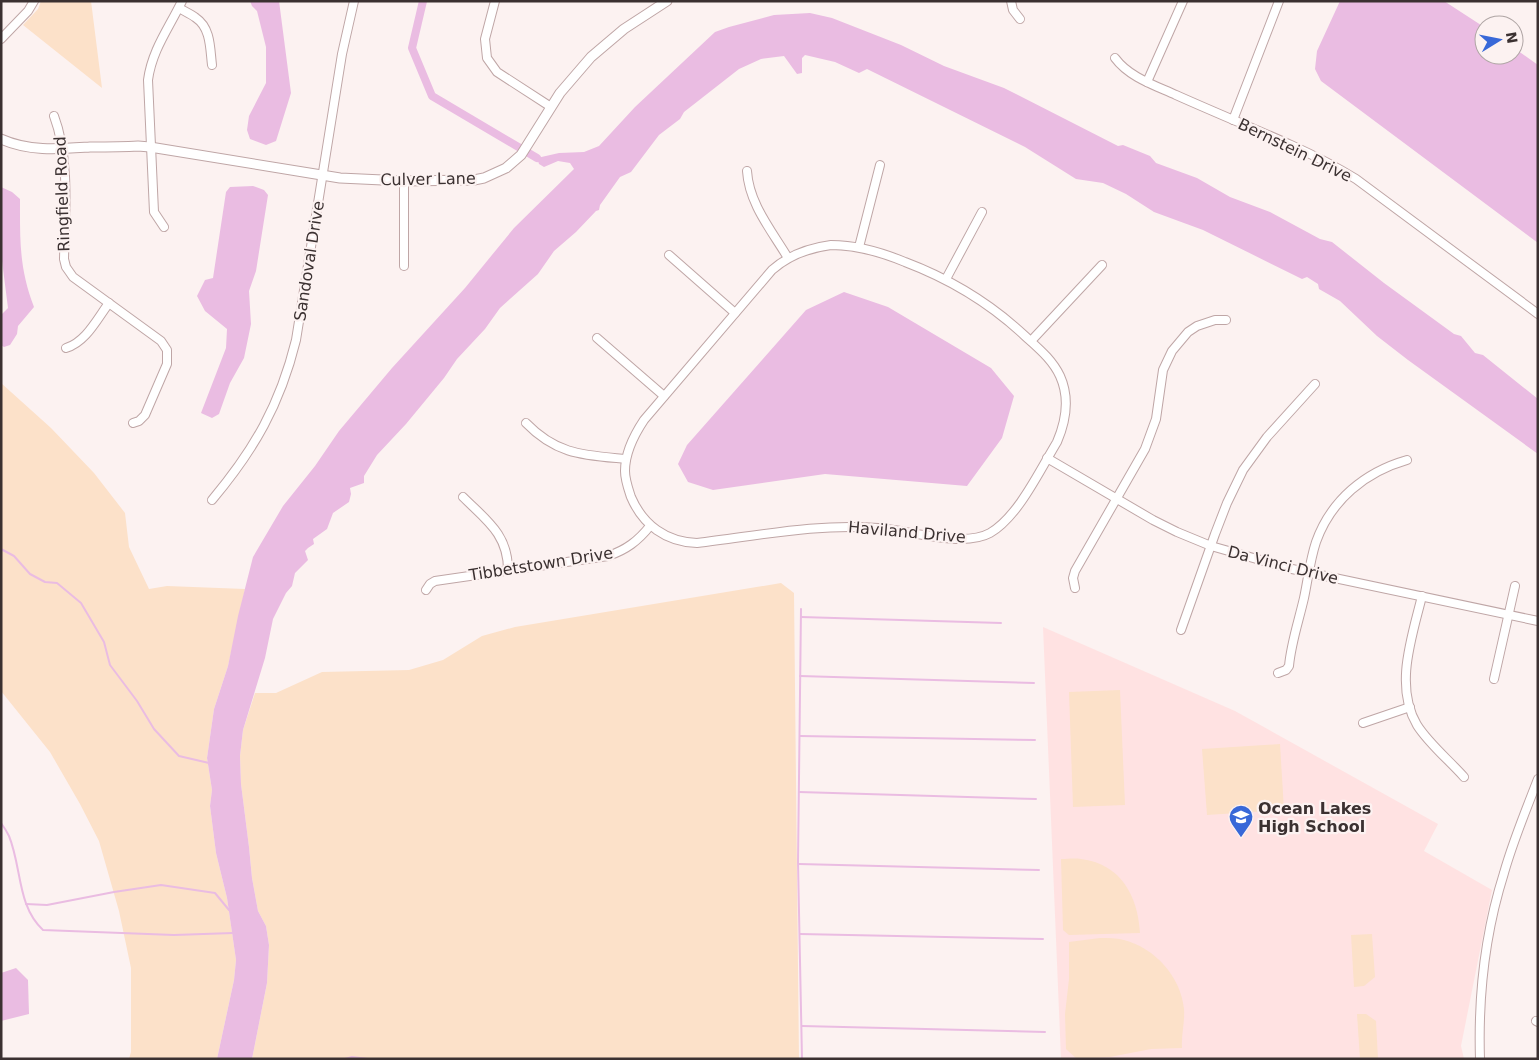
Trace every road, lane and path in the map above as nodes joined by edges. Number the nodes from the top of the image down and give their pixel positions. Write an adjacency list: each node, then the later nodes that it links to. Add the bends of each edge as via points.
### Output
1 (34, 1): 10 (street, via 28,12)
2 (354, 1): 22 (street, Sandoval Drive, via 342,54)
3 (495, 1): 14 (street, via 484,39 487,58 498,72)
4 (1011, 1): 9 (street)
5 (1183, 1): 13 (street)
6 (1279, 1): 16 (street)
7 (666, 2): 14 (street, Culver Lane, via 605,44 575,74)
8 (181, 5): 12 (street, via 204,26 209,37); 18 (street, via 149,68)
9 (1020, 19)
10 (1, 39)
11 (1115, 58): 13 (street, Bernstein Drive, via 1126,70)
12 (212, 65)
13 (1147, 82): 16 (street, Bernstein Drive)
14 (551, 107): 23 (street, Culver Lane, via 521,155 495,173 474,180)
15 (54, 116): 19 (street, Ringfield Road)
16 (1233, 120): 34 (street, Bernstein Drive, via 1292,145 1356,178)
17 (1, 139): 19 (street, Culver Lane, via 22,147)
18 (150, 147): 19 (street, Culver Lane); 22 (street, Culver Lane); 25 (street, via 154,212)
19 (63, 149): 32 (street, Ringfield Road, via 66,267 73,277)
20 (880, 165): 26 (street)
21 (747, 171): 28 (street, via 754,202)
22 (323, 176): 23 (street, Culver Lane); 47 (street, Sandoval Drive, via 296,340 284,384 253,447)
23 (404, 181): 30 (street)
24 (982, 212): 31 (street)
25 (164, 227)
26 (859, 247): 28 (street, Haviland Drive, via 818,247); 31 (street, Haviland Drive)
27 (669, 255): 33 (street)
28 (788, 258): 33 (street, Haviland Drive, via 772,270)
29 (1102, 265): 37 (street)
30 (404, 266)
31 (946, 279): 37 (street, Haviland Drive, via 1004,317)
32 (109, 303): 38 (street, via 82,340); 41 (street, Ringfield Road, via 161,341 167,350 167,364 145,415)
33 (735, 313): 40 (street, Haviland Drive)
34 (1538, 314)
35 (1226, 320): 48 (street, via 1197,326 1172,351 1163,370 1151,434)
36 (597, 338): 40 (street)
37 (1031, 341): 43 (street, Haviland Drive, via 1056,367 1066,397 1062,432)
38 (66, 348)
39 (1315, 384): 50 (street, via 1267,437 1243,470)
40 (664, 396): 44 (street, Haviland Drive, via 636,431)
41 (133, 423)
42 (526, 423): 44 (street, via 545,440 564,450)
43 (1047, 458): 48 (street, Da Vinci Drive); 49 (street, Haviland Drive, via 1009,519 989,534 972,538 842,526 688,542 668,537)
44 (626, 459): 49 (street, Haviland Drive, via 628,488 640,514)
45 (1407, 460): 52 (street, via 1391,464 1368,477 1339,502 1320,532)
46 (463, 498): 51 (street, via 499,534 507,552)
47 (212, 500)
48 (1117, 500): 50 (street, Da Vinci Drive); 54 (street, via 1075,570)
49 (650, 526): 51 (street, Tibbetstown Drive, via 635,542 614,554)
50 (1211, 546): 52 (street, Da Vinci Drive); 59 (street)
51 (508, 570): 55 (street, Tibbetstown Drive, via 435,581)
52 (1309, 573): 56 (street, Da Vinci Drive); 60 (street, via 1289,666)
53 (1515, 586): 57 (street)
54 (1075, 588)
55 (426, 590)
56 (1422, 596): 57 (street, Da Vinci Drive); 62 (street, via 1406,670)
57 (1508, 614): 58 (street, Da Vinci Drive); 61 (street)
58 (1538, 621)
59 (1181, 630)
60 (1278, 673)
61 (1494, 679)
62 (1410, 707): 63 (street); 64 (street, via 1422,732)
63 (1363, 723)
64 (1464, 777)
65 (1538, 779): 66 (street, via 1503,873 1491,922 1481,993)
66 (1480, 1059)

